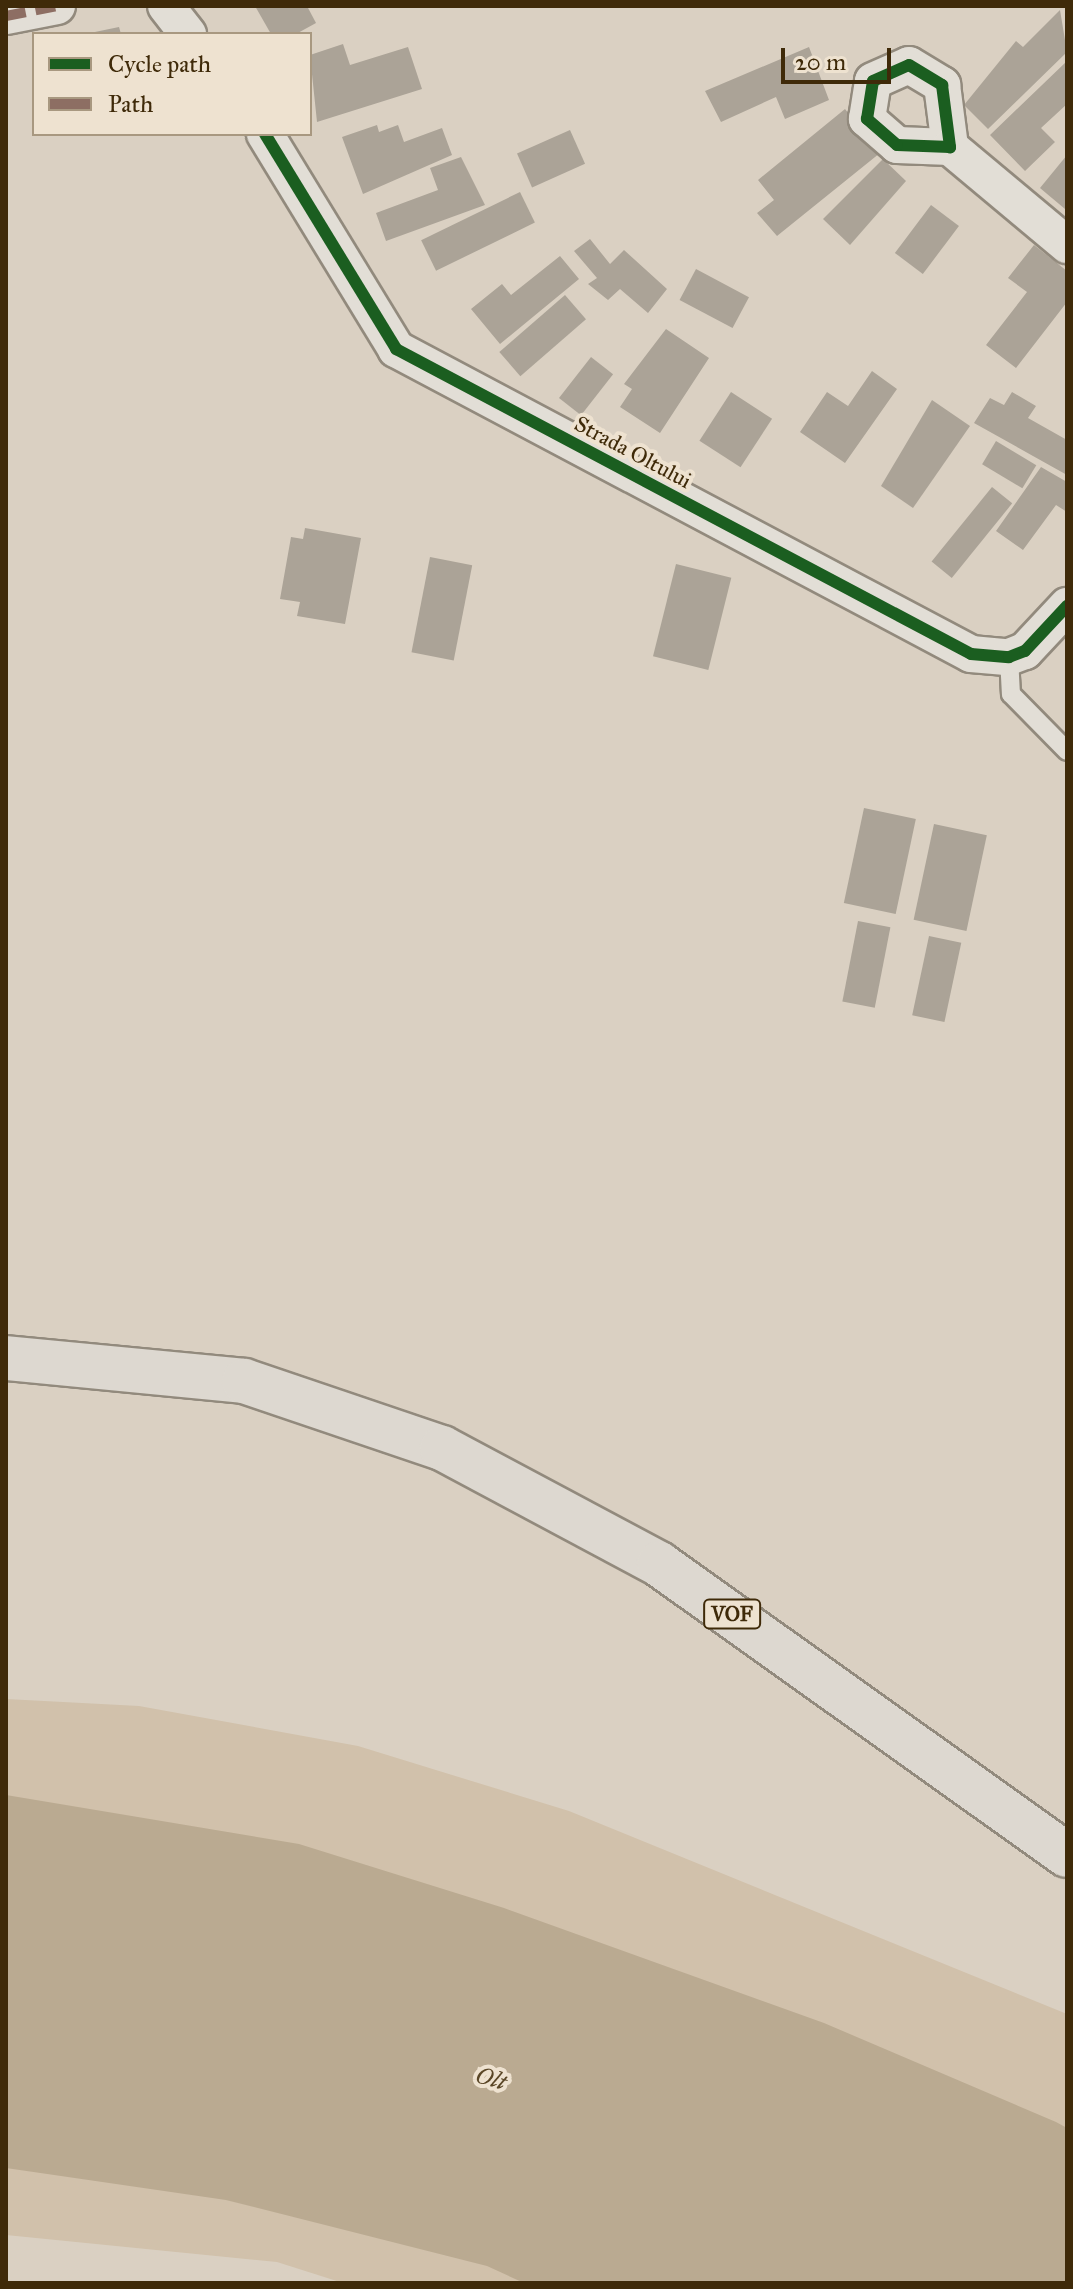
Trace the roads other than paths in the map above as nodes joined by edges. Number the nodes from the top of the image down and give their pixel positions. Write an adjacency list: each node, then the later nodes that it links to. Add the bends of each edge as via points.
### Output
1 (57, 6): 3 (street)
2 (166, 6): 4 (street)
3 (6, 16)
4 (186, 32)
5 (266, 136): 9 (street, Strada Oltului, via 396,349 971,654)
6 (950, 147): 7 (street)
7 (1067, 245)
8 (1067, 606): 9 (street, via 1040,638)
9 (1009, 657): 10 (lane, via 1011,694)
10 (1067, 751)
11 (6, 1358): 12 (highway, VOF, via 244,1381 442,1448 659,1564)
12 (1067, 1855)

